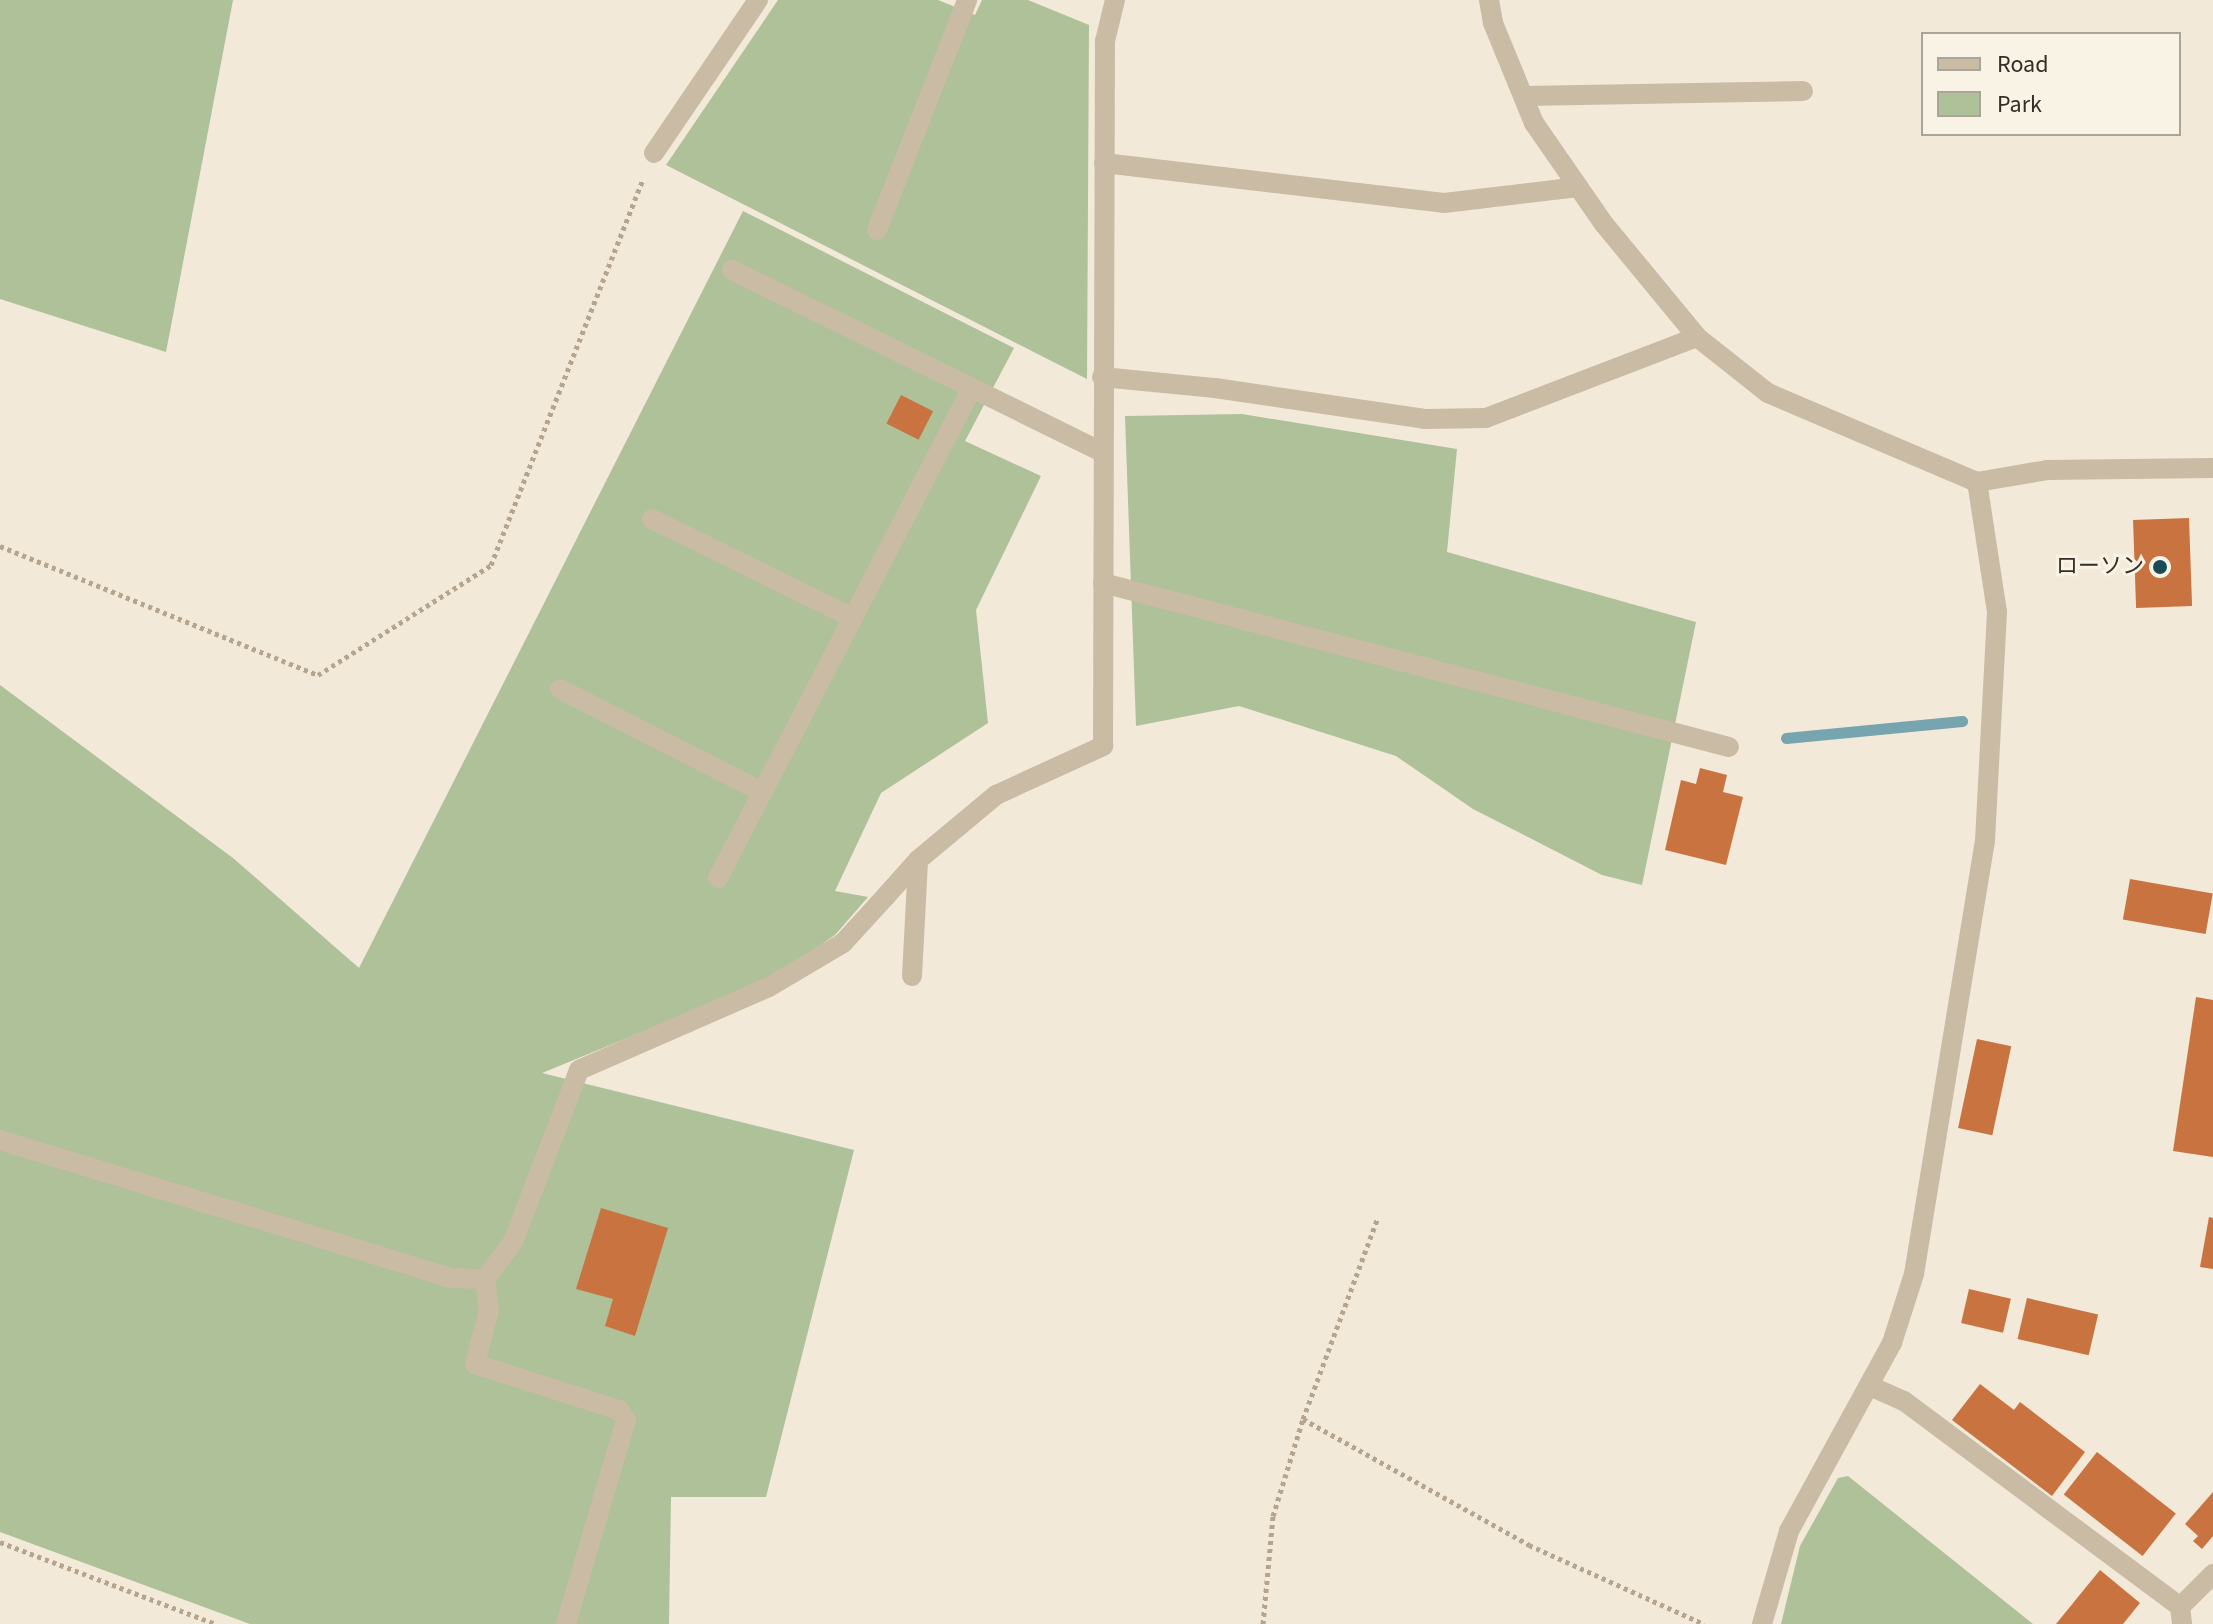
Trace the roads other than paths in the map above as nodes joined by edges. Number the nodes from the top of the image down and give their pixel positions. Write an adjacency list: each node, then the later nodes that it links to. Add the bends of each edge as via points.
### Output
1 (758, 0): 7 (street)
2 (967, 0): 10 (street)
3 (1115, 0): 8 (street, via 1105,41)
4 (1489, 0): 6 (street)
5 (1803, 91): 6 (street)
6 (1523, 96): 9 (street, via 1534,123)
7 (654, 153)
8 (1104, 163): 9 (street, via 1444,203); 13 (street)
9 (1578, 187): 12 (street)
10 (877, 230)
11 (732, 270): 14 (street)
12 (1697, 337): 13 (street, via 1486,418 1425,419); 17 (street, via 1768,393)
13 (1102, 377): 15 (street)
14 (972, 388): 15 (street); 20 (street)
15 (1102, 452): 19 (street)
16 (2213, 468): 17 (street, via 2047,470)
17 (1977, 482): 29 (street, via 1997,612 1985,841 1914,1274 1892,1343)
18 (652, 519): 20 (street)
19 (1103, 583): 22 (street); 24 (street, via 1103,746 996,795)
20 (853, 618): 23 (street)
21 (560, 689): 23 (street)
22 (1729, 747)
23 (762, 792): 25 (street)
24 (918, 860): 26 (street); 28 (street, via 843,943 769,987 579,1070 513,1242)
25 (718, 878)
26 (912, 976)
27 (0, 1140): 28 (street, via 450,1278)
28 (485, 1279): 32 (street, via 489,1310 475,1364 619,1410 626,1420)
29 (1870, 1386): 31 (street, via 1904,1401); 33 (street, via 1789,1531)
30 (2213, 1574): 31 (street)
31 (2181, 1616)
32 (566, 1624)
33 (1762, 1624)

